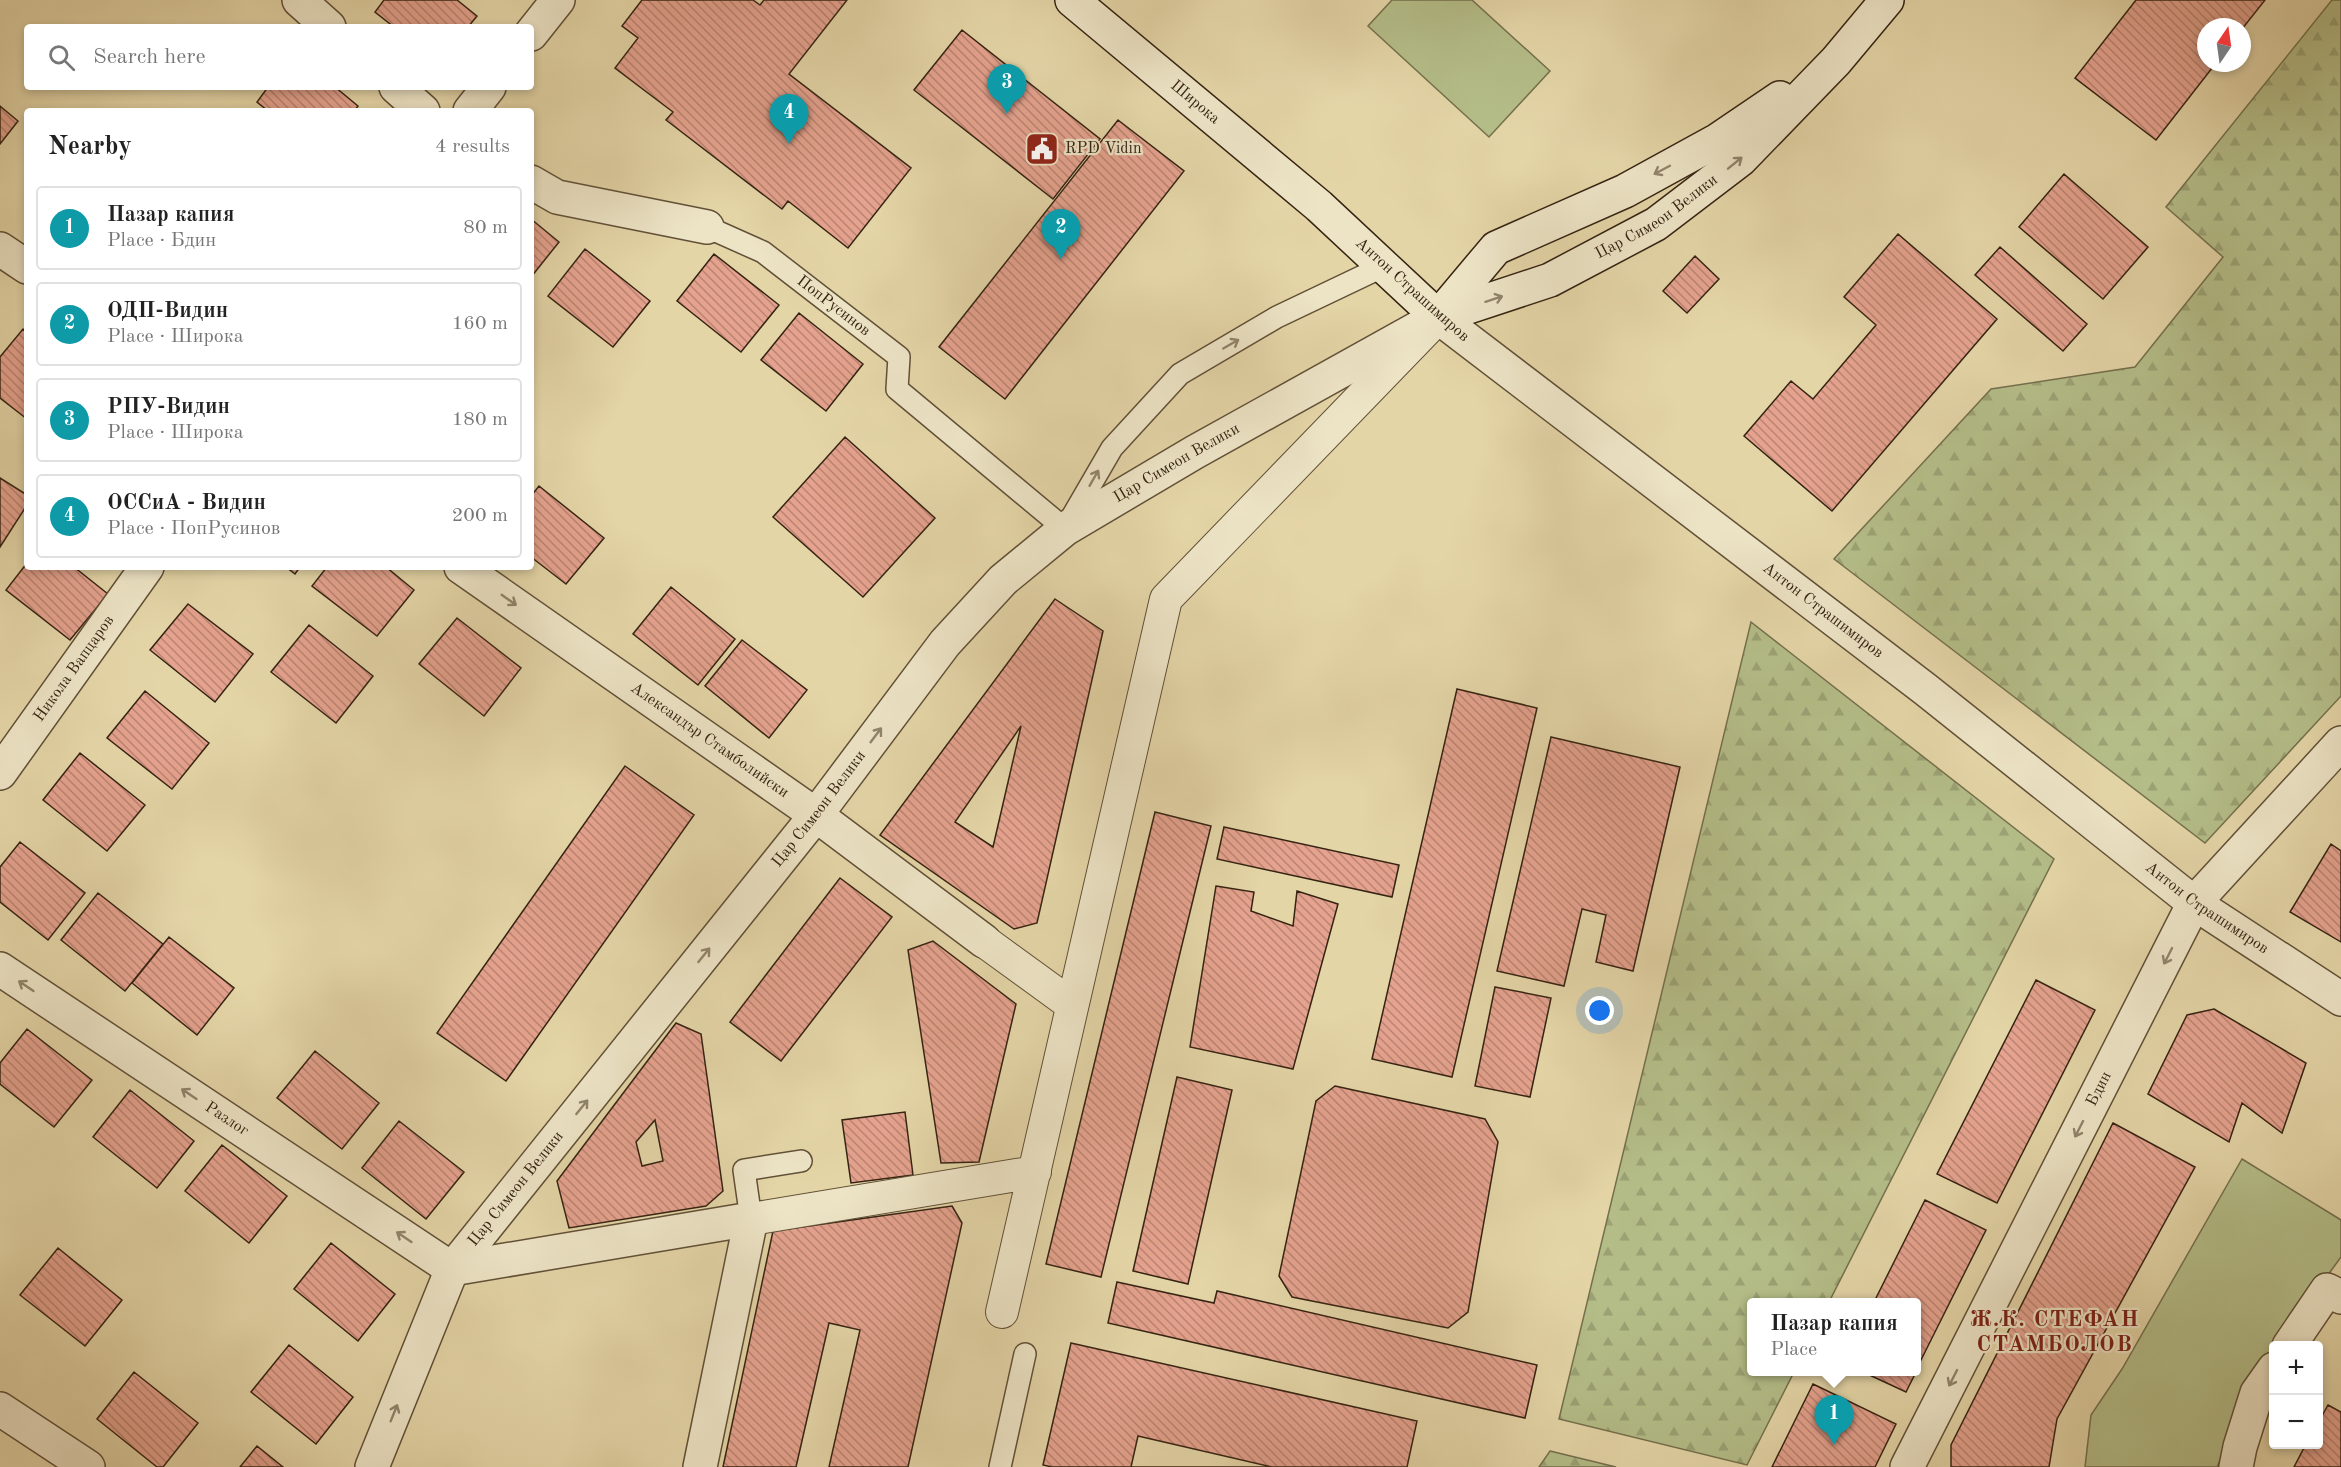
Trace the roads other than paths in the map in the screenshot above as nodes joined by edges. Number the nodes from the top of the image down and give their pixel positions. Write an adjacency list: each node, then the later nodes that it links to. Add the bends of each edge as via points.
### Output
1 (299, 0): 5 (street)
2 (558, 0): 6 (street)
3 (1072, 0): 13 (street, Широка)
4 (1887, 0): 7 (street, Цар Симеон Велики)
5 (326, 24)
6 (534, 30)
7 (1836, 61): 18 (street, Цар Симеон Велики, one-way to 18, via 1718,140 1624,191 1496,248); 18 (street, Цар Симеон Велики, one-way to 7, via 1550,280 1656,224 1740,160)
8 (399, 90): 10 (street)
9 (487, 90): 11 (street)
10 (420, 108)
11 (472, 108)
12 (534, 184): 14 (street, ПопРусинов, via 556,197)
13 (1319, 206): 17 (street, Антон Страшимиров)
14 (707, 227): 19 (lane, ПопРусинов, via 763,252 899,357 897,389)
15 (0, 249): 16 (street)
16 (24, 265)
17 (1384, 266): 18 (street, Антон Страшимиров); 19 (lane, one-way to 17, via 1112,448 1180,374 1277,317)
18 (1438, 317): 19 (street, Цар Симеон Велики); 25 (street, Антон Страшимиров, via 1925,689); 29 (street, via 1166,599)
19 (1065, 529): 24 (street, Цар Симеон Велики, one-way to 19, via 945,643 1003,580)
20 (145, 570): 23 (street, Никола Вапцаров)
21 (465, 570): 24 (street, Александър Стамболийски, one-way to 24)
22 (2341, 743): 25 (street, Бдин)
23 (0, 773)
24 (816, 815): 26 (street, Александър Стамболийски); 33 (street, Цар Симеон Велики, one-way to 24)
25 (2194, 903): 28 (street, Антон Страшимиров); 44 (street, Бдин, one-way to 44)
26 (984, 940): 29 (street)
27 (0, 969): 33 (street, Разлог, one-way to 27)
28 (2341, 999)
29 (1072, 1005): 31 (street)
30 (801, 1161): 32 (lane, via 744,1170)
31 (1035, 1172): 32 (street); 35 (street)
32 (751, 1220): 33 (street); 42 (street)
33 (452, 1269): 41 (street, Цар Симеон Велики, one-way to 33)
34 (2341, 1297): 36 (street, via 2327,1290)
35 (1002, 1312)
36 (2292, 1341)
37 (1025, 1354): 43 (lane)
38 (2269, 1376): 45 (street, via 2257,1393)
39 (0, 1409): 40 (street)
40 (88, 1467)
41 (372, 1467)
42 (700, 1467)
43 (1000, 1467)
44 (1907, 1467)
45 (2236, 1467)

